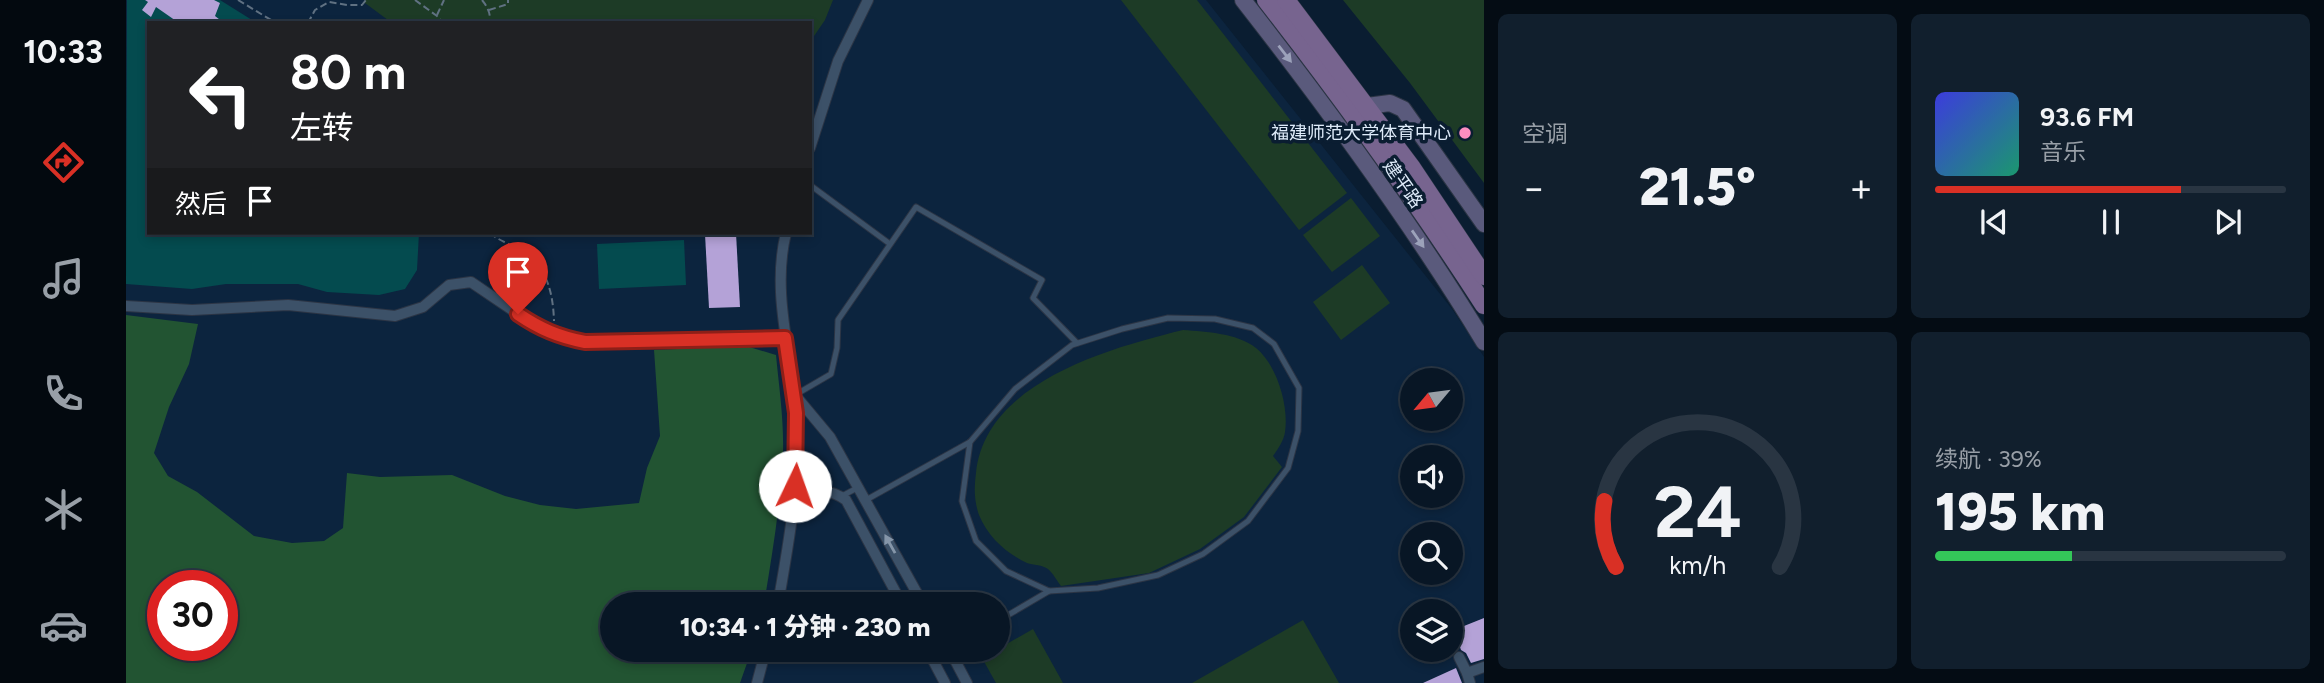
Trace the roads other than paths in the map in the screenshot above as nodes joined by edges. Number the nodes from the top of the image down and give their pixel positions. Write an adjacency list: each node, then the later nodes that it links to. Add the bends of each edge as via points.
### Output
1 (868, 0): 6 (street, via 838,61)
2 (1243, 0): 15 (street, one-way to 15, via 1385,192)
3 (1266, 0): 13 (main road, 建平路, via 1391,167)
4 (1286, 0): 5 (main road, 建平路)
5 (1367, 106): 8 (street, via 1390,103 1403,109); 11 (main road, 建平路)
6 (812, 142)
7 (812, 187): 10 (lane)
8 (1484, 224)
9 (786, 235): 14 (street, via 781,253)
10 (890, 244): 16 (lane, via 916,207 1042,280 1033,298); 17 (lane, via 838,320 831,374)
11 (1484, 276)
12 (126, 306): 14 (street, via 192,310 288,305 395,316 423,307 449,285 471,282 539,328 585,342)
13 (1484, 306)
14 (785, 338): 17 (street)
15 (1484, 342)
16 (1077, 344): 18 (lane, via 1016,389); 23 (lane, via 1168,318 1215,319 1253,328 1274,344 1299,388 1298,431 1288,468 1248,521 1203,554 1158,576 1098,588)
17 (795, 395): 19 (street, via 830,438); 22 (street)
18 (970, 442): 21 (lane); 23 (lane, via 962,500 976,541 1006,571)
19 (859, 487): 20 (lane); 21 (street)
20 (840, 497): 22 (street, via 817,491); 25 (street, via 846,500)
21 (866, 500): 26 (street, one-way to 21)
22 (792, 504): 24 (street)
23 (1049, 591): 27 (lane)
24 (780, 592)
25 (896, 592)
26 (916, 592)
27 (1010, 614)
28 (763, 662): 35 (street)
29 (933, 662): 36 (street)
30 (956, 662): 34 (street)
31 (1461, 662): 33 (street)
32 (1484, 667): 33 (street)
33 (1469, 678)
34 (966, 682)
35 (757, 683)
36 (945, 683)

